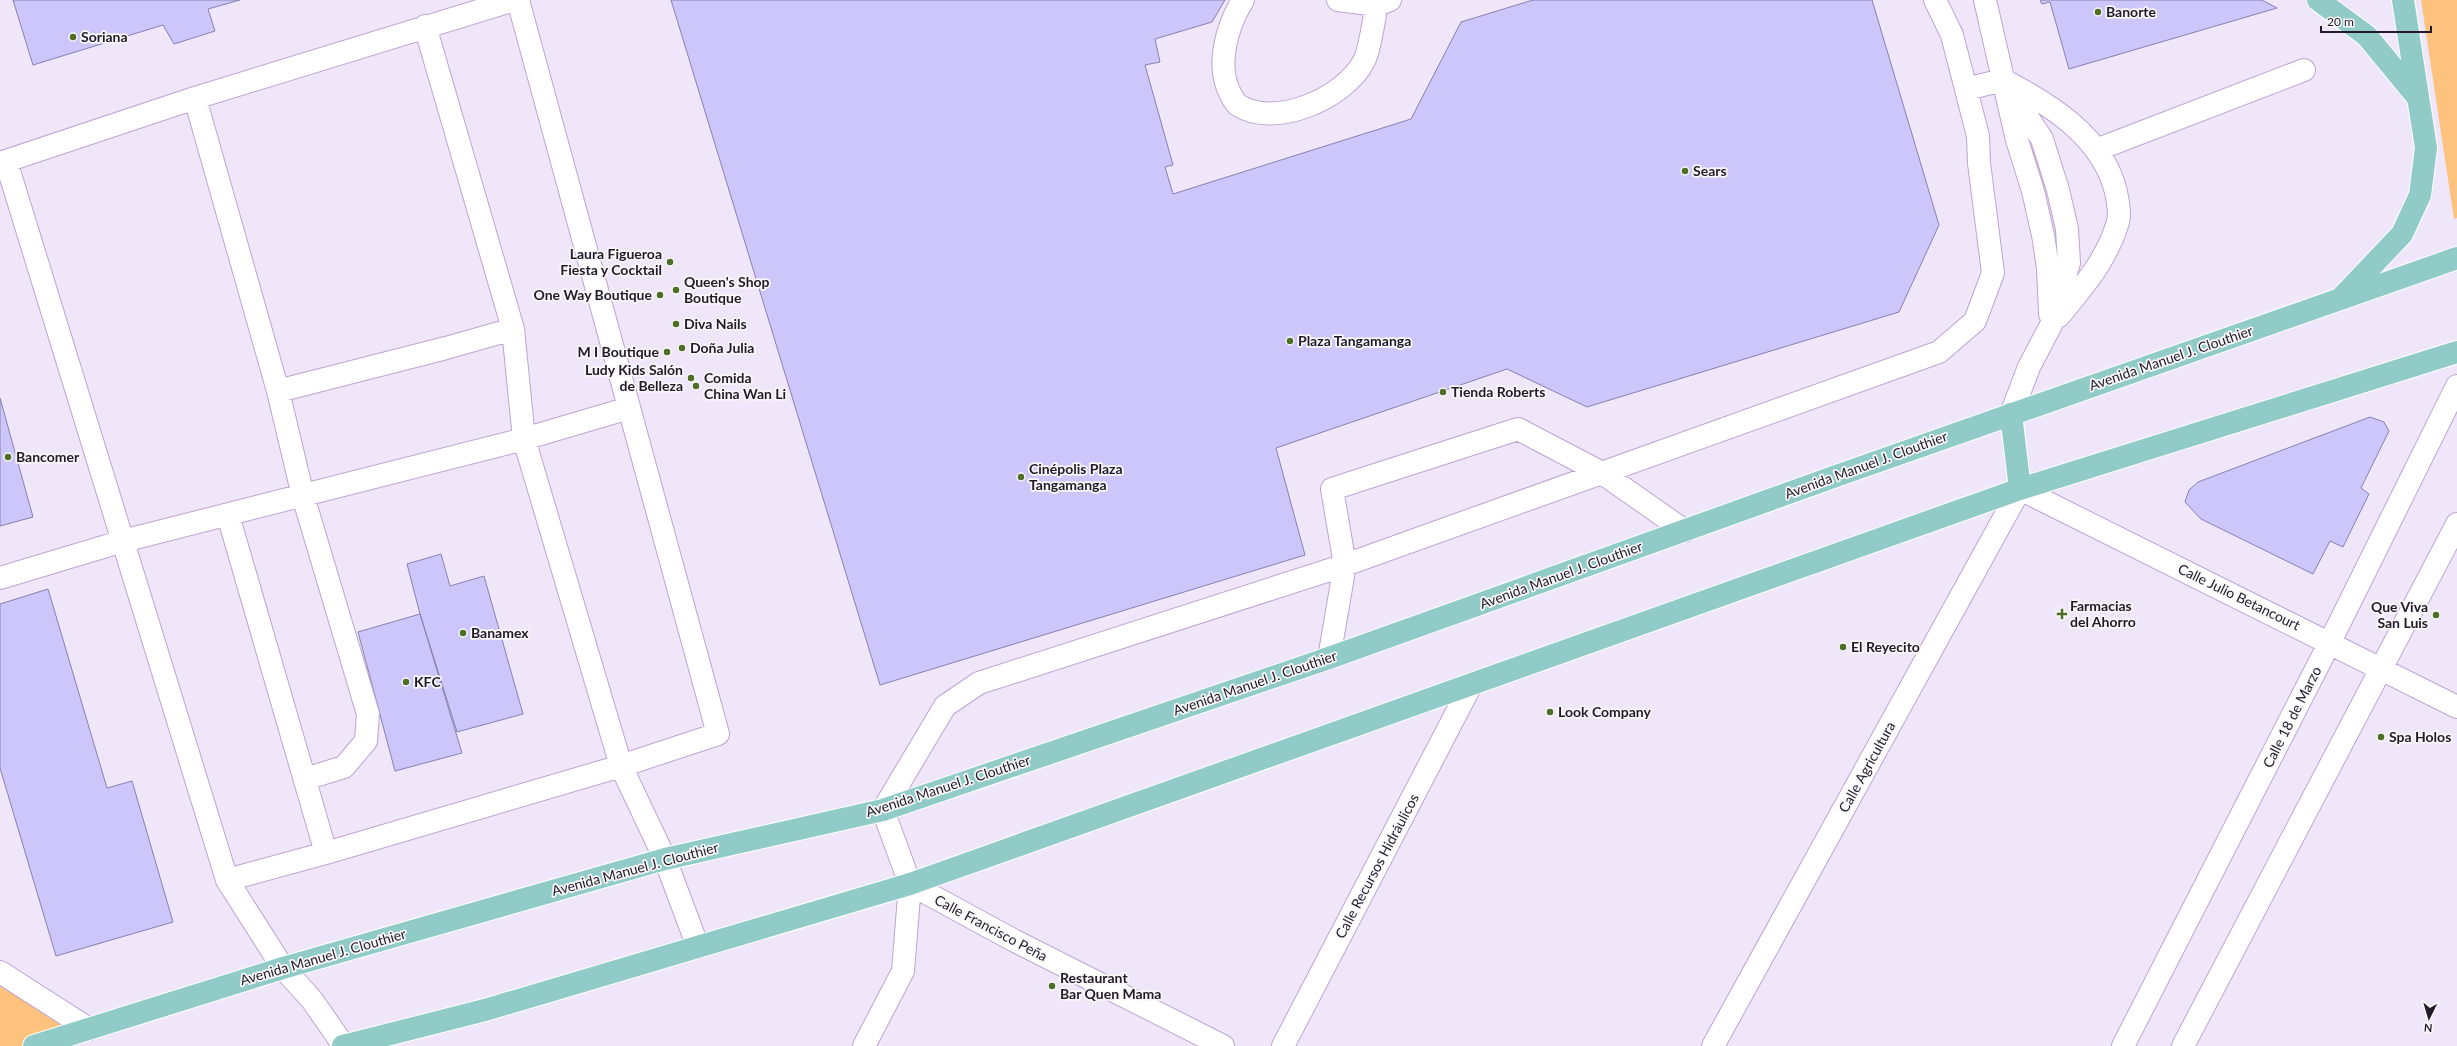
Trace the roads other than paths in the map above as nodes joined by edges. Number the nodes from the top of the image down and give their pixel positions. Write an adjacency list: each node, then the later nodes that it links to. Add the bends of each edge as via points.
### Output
1 (514, 0): 10 (street)
2 (518, 0): 25 (street)
3 (1243, 0): 9 (street, via 1230,26 1223,58 1226,85 1236,104 1256,113 1283,112 1319,102 1346,85 1364,60)
4 (1338, 0): 9 (street)
5 (1935, 0): 13 (street, via 1952,35)
6 (1985, 0): 12 (street)
7 (2318, 0): 15 (main road, via 2367,36)
8 (2403, 0): 15 (main road)
9 (1384, 2)
10 (425, 26): 14 (street); 21 (street)
11 (2304, 70): 16 (street)
12 (2003, 80): 13 (street); 16 (street, via 2037,97 2067,119); 20 (street, via 2017,140 2034,191 2043,235)
13 (1966, 89): 28 (street, via 1978,136 1993,273 1975,321 1939,352)
14 (195, 98): 17 (street); 24 (street)
15 (2418, 99): 19 (main road, via 2426,148 2420,195 2402,234)
16 (2096, 150): 20 (street, via 2113,179 2119,203 2118,223 2107,252 2094,274)
17 (3, 162): 34 (street)
18 (2457, 258): 19 (main road, Avenida Manuel J. Clouthier)
19 (2341, 299): 26 (main road, Avenida Manuel J. Clouthier)
20 (2052, 325): 26 (street, via 2030,367)
21 (513, 328): 24 (street); 27 (street)
22 (2457, 352): 29 (main road)
23 (2457, 386): 37 (street, Calle 18 de Marzo)
24 (278, 392): 30 (street)
25 (629, 408): 27 (street); 42 (street, via 718,734)
26 (2011, 414): 29 (main road); 33 (main road, Avenida Manuel J. Clouthier)
27 (524, 439): 30 (street); 42 (street)
28 (1602, 474): 33 (street); 35 (street); 35 (street, via 1518,429 1332,489)
29 (2020, 489): 37 (street, Calle Julio Betancourt); 40 (main road); 58 (street, Calle Agricultura)
30 (303, 496): 31 (street); 43 (street, via 368,714 366,741 344,767)
31 (228, 515): 34 (street); 43 (street)
32 (2457, 524): 39 (street)
33 (1685, 530): 38 (main road, Avenida Manuel J. Clouthier)
34 (123, 541): 36 (street); 47 (street)
35 (1345, 565): 38 (street); 44 (street, via 979,683 945,706)
36 (0, 578)
37 (2330, 642): 39 (street, Calle Julio Betancourt); 59 (street, Calle 18 de Marzo)
38 (1329, 658): 44 (main road, Avenida Manuel J. Clouthier)
39 (2380, 668): 41 (street, Calle Julio Betancourt); 60 (street)
40 (1471, 686): 48 (main road); 57 (street, Calle Recursos Hidráulicos)
41 (2457, 707)
42 (621, 766): 45 (street); 46 (street)
43 (305, 779): 45 (street)
44 (883, 810): 46 (main road, Avenida Manuel J. Clouthier); 48 (street)
45 (326, 853): 47 (street)
46 (665, 859): 49 (street); 50 (main road, Avenida Manuel J. Clouthier)
47 (227, 880): 50 (street)
48 (910, 884): 49 (main road); 55 (street, via 903,971); 56 (street, Calle Francisco Peña, via 1015,941)
49 (698, 947): 54 (main road, via 485,1010)
50 (283, 968): 52 (main road, Avenida Manuel J. Clouthier); 54 (street, via 312,1000)
51 (0, 972): 52 (street)
52 (89, 1029): 53 (main road, Avenida Manuel J. Clouthier)
53 (34, 1046)
54 (344, 1046)
55 (864, 1046)
56 (1223, 1046)
57 (1283, 1046)
58 (1713, 1046)
59 (2123, 1046)
60 (2183, 1046)

